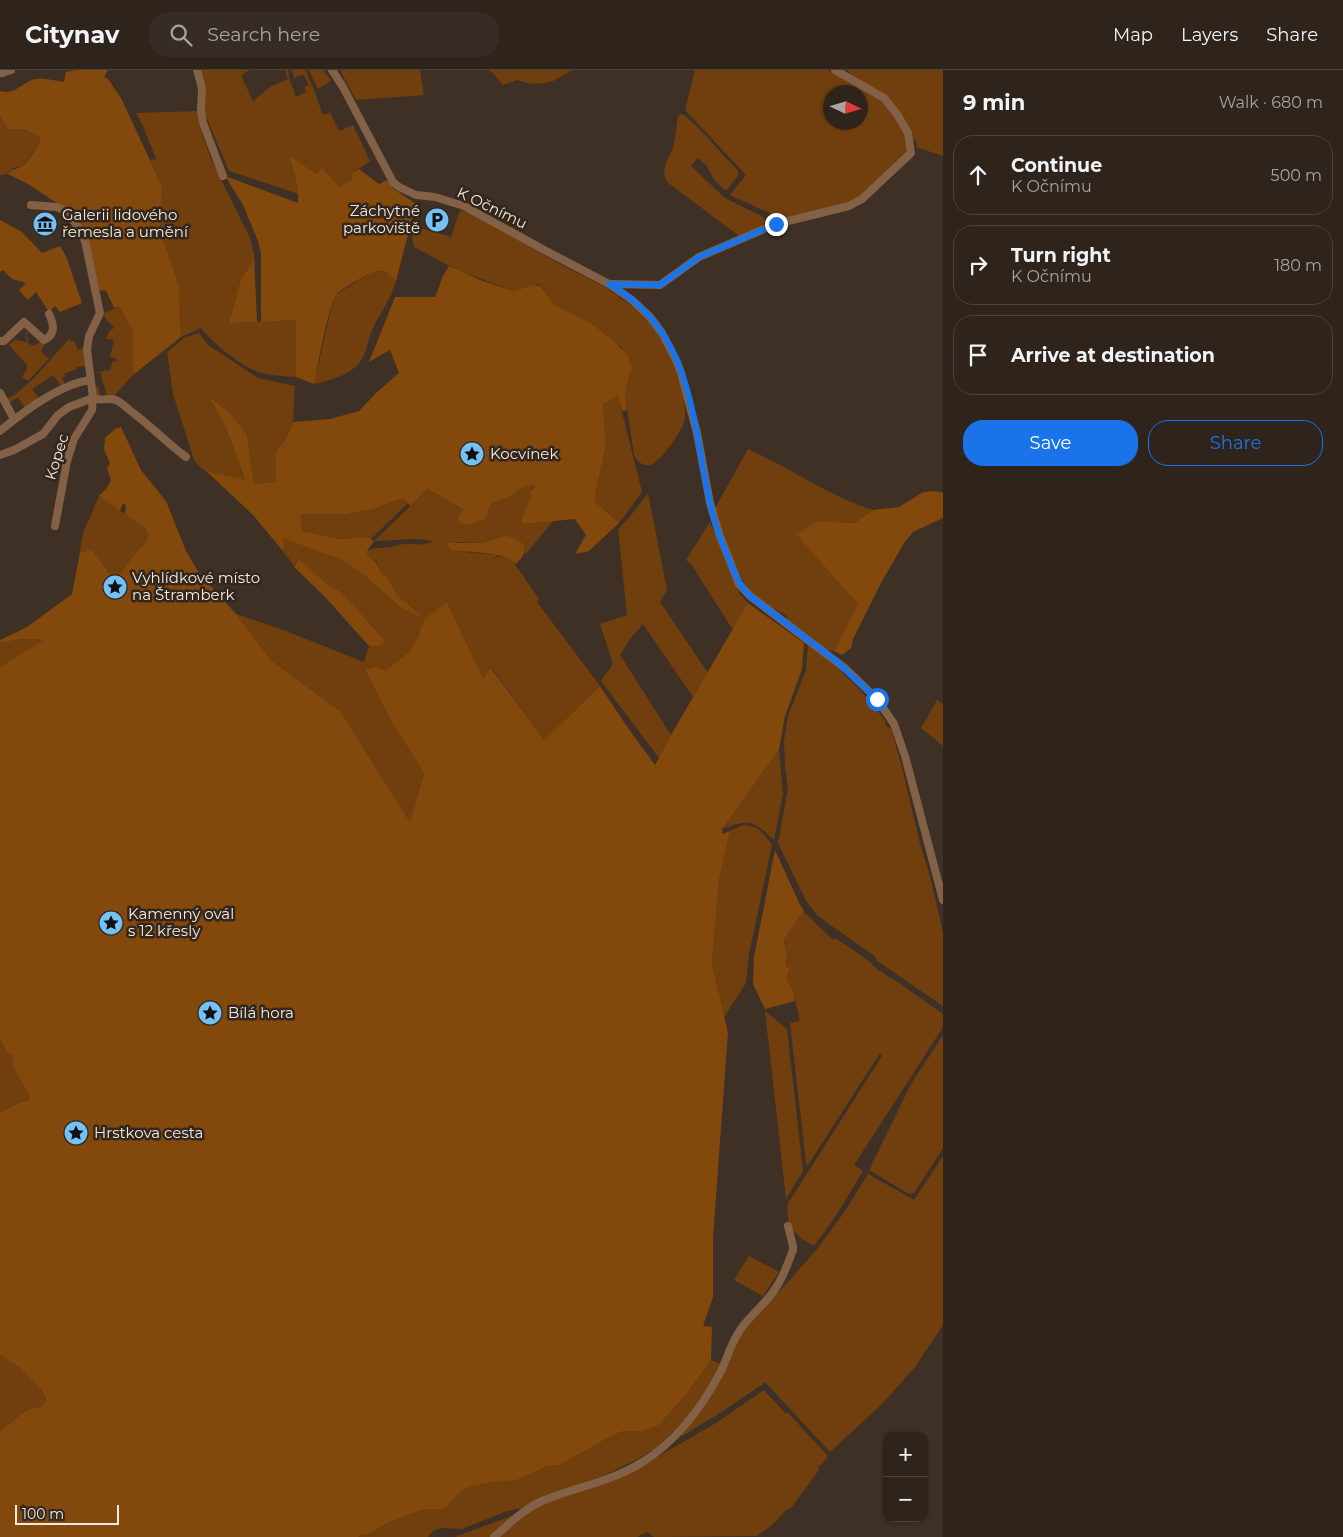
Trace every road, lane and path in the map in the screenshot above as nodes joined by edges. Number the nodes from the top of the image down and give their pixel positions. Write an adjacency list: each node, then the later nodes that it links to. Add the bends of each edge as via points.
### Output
1 (10, 70): 5 (street)
2 (197, 70): 6 (street, via 202,88 203,123)
3 (332, 70): 8 (street, K Očnímu, via 399,188 464,206)
4 (835, 70): 8 (street, K Očnímu, via 884,98 908,133 911,153 862,200 850,206 776,224 699,257 660,285)
5 (2, 73)
6 (224, 176)
7 (31, 205): 11 (street, Kopec, via 57,207 68,214 85,241 100,313 89,336)
8 (609, 284): 19 (street, K Očnímu, via 650,317 676,360 697,433 710,503 739,584 750,596 846,669 877,699 894,724)
9 (49, 314): 10 (street, via 54,325 47,340 24,322)
10 (0, 341)
11 (90, 380): 13 (street, Kopec); 14 (street, via 70,385)
12 (0, 393): 14 (street)
13 (93, 398): 16 (street, Kopec, via 69,407 43,434); 17 (street, Kopec, via 116,400); 18 (street, Kopec, via 92,410 74,439 67,461)
14 (14, 419): 15 (street)
15 (0, 431)
16 (0, 455)
17 (186, 457)
18 (55, 526)
19 (943, 900)
20 (788, 1226): 21 (street, via 794,1246 776,1286 737,1334 709,1393 664,1448 620,1474 542,1502)
21 (494, 1537)

